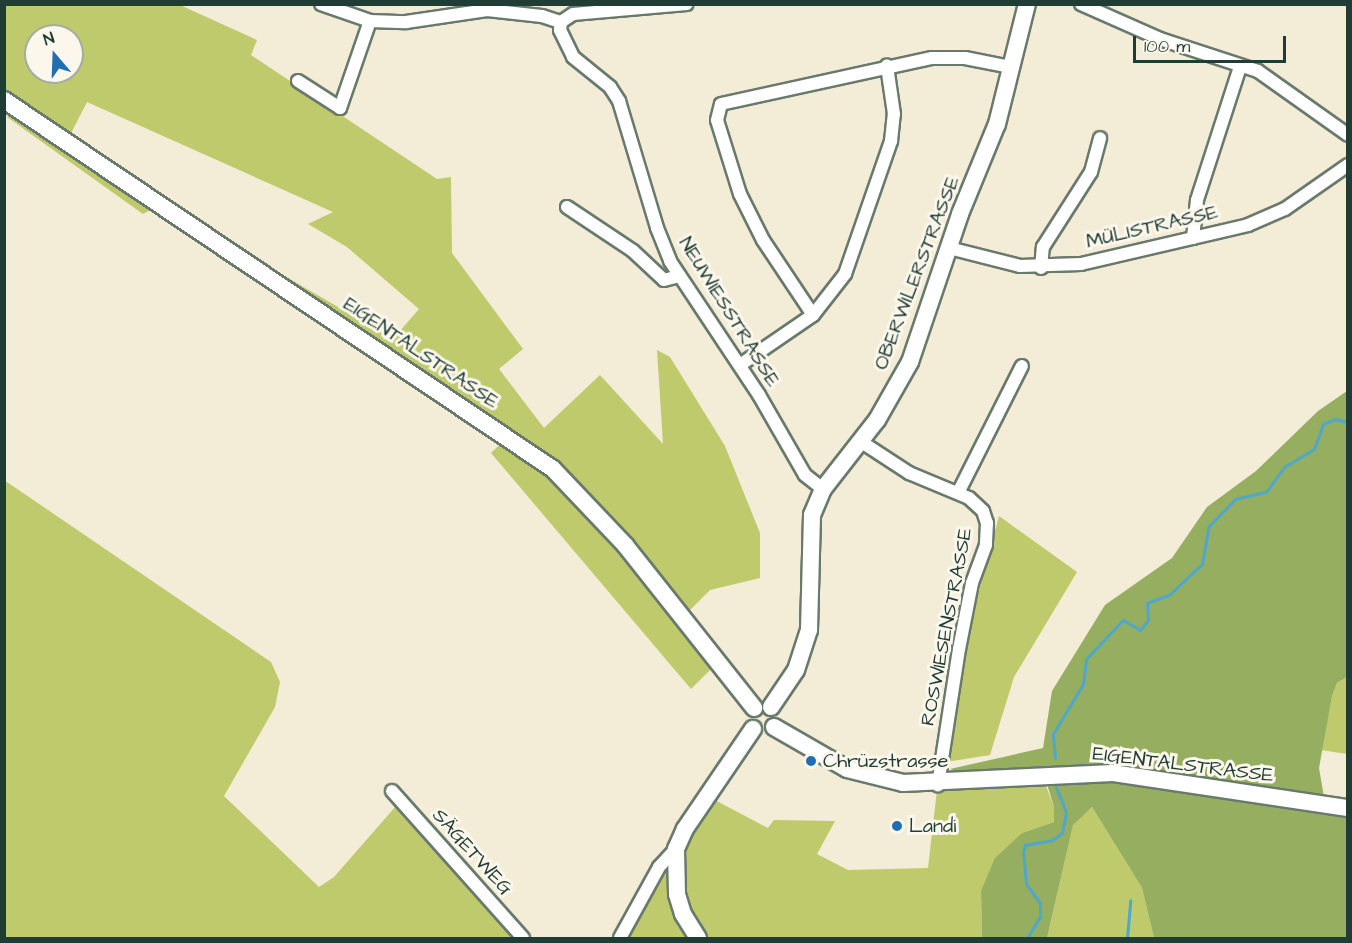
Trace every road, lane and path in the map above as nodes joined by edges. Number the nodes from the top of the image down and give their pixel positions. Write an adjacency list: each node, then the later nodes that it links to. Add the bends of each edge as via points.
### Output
1 (321, 4): 6 (street)
2 (687, 4): 5 (street)
3 (1027, 4): 9 (street, OBERWILERSTRASSE)
4 (1081, 4): 13 (street, via 1160,39 1258,71)
5 (593, 8): 7 (street)
6 (370, 21): 7 (street, via 406,22 487,10); 11 (street, via 340,108)
7 (561, 22): 20 (street, NEUWIESSTRASSE, via 560,30 573,57 619,100 657,228)
8 (887, 66): 9 (street, via 948,57); 21 (street, via 894,114 887,157 845,274); 21 (street, via 731,99 718,108 717,120 746,208)
9 (1011, 67): 18 (street, OBERWILERSTRASSE, via 997,124)
10 (1239, 70): 17 (street, via 1197,200)
11 (298, 81)
12 (4, 100): 28 (street, EIGENTALSTRASSE, via 553,469 625,545)
13 (1347, 135)
14 (1100, 138): 19 (street, via 1101,149 1091,172 1043,247)
15 (1347, 165): 17 (street, MÜLISTRASSE, via 1285,208 1248,225)
16 (567, 207): 20 (street, via 633,252 664,280)
17 (1193, 238): 19 (street, MÜLISTRASSE, via 1081,264)
18 (949, 248): 19 (street, MÜLISTRASSE, via 997,262); 24 (street, OBERWILERSTRASSE, via 910,362)
19 (1041, 268)
20 (679, 276): 22 (street, NEUWIESSTRASSE)
21 (813, 315): 22 (street)
22 (740, 365): 25 (street, NEUWIESSTRASSE, via 805,475)
23 (1022, 366): 26 (street)
24 (860, 441): 25 (street, OBERWILERSTRASSE); 26 (street, ROSWIESENSTRASSE, via 909,473)
25 (823, 489): 27 (street, OBERWILERSTRASSE, via 809,535 809,630 796,670)
26 (958, 494): 31 (street, ROSWIESENSTRASSE, via 983,512 988,533 972,583)
27 (771, 707): 28 (street); 29 (street, via 777,719)
28 (754, 708): 30 (street, via 749,718)
29 (774, 727): 30 (street, via 766,732); 31 (street, EIGENTALSTRASSE, via 856,773 903,783)
30 (753, 729): 34 (street, via 685,829)
31 (938, 785): 33 (street, EIGENTALSTRASSE, via 1113,773)
32 (392, 791): 35 (street, SÄGETWEG)
33 (1347, 808)
34 (676, 849): 36 (street, via 659,867); 37 (street, via 677,894 683,914)
35 (523, 939)
36 (620, 939)
37 (698, 939)

